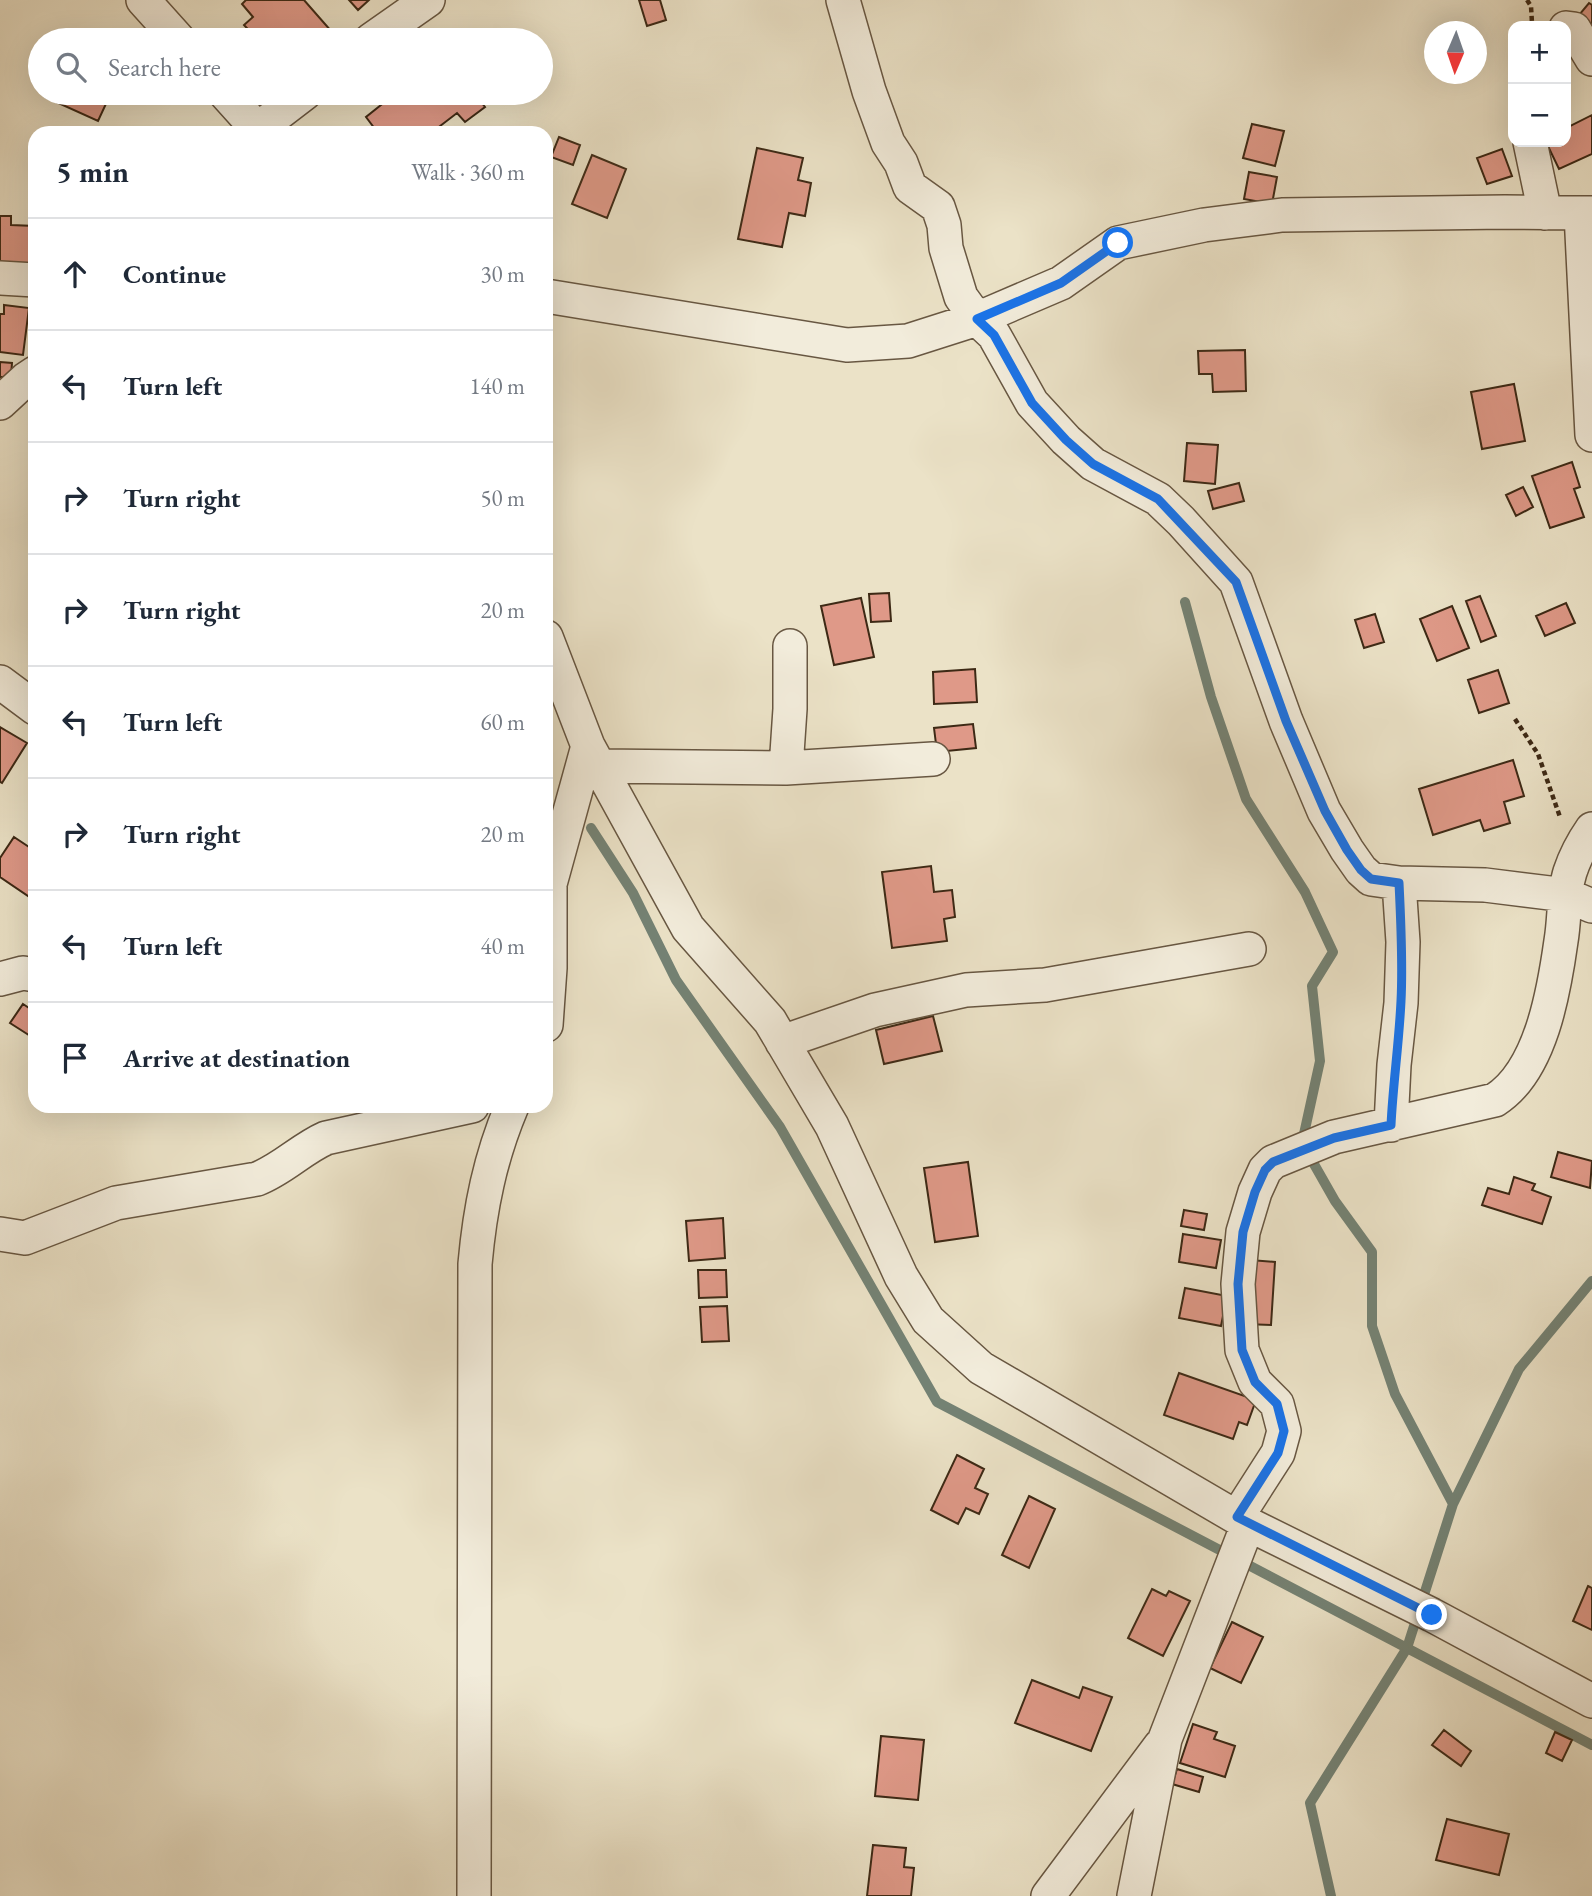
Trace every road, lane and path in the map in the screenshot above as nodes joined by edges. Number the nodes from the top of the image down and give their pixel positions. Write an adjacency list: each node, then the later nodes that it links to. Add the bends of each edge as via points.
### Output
1 (143, 0): 6 (street)
2 (428, 0): 7 (street)
3 (843, 0): 20 (street, via 888,143 911,187 938,207 961,297)
4 (1527, 0): 5 (path)
5 (1531, 21)
6 (168, 28)
7 (388, 28)
8 (1571, 29): 9 (street)
9 (1592, 59)
10 (236, 105): 12 (street)
11 (290, 105): 13 (street)
12 (255, 126)
13 (265, 126)
14 (1531, 147): 15 (street)
15 (1545, 213): 16 (street); 20 (street, via 1282,215 1204,225 1118,243 1061,283)
16 (1587, 213): 23 (street)
17 (0, 278): 18 (street)
18 (28, 280)
19 (553, 297): 20 (street, via 847,345 908,341)
20 (977, 319): 34 (street, via 994,335 1032,403 1066,440 1093,464 1158,499 1236,582 1286,721 1325,811 1361,870 1371,879)
21 (28, 378): 22 (street)
22 (0, 403)
23 (1592, 435)
24 (790, 646): 31 (street)
25 (553, 654): 29 (street)
26 (0, 682): 27 (street)
27 (28, 703)
28 (1515, 719): 32 (path, via 1538,754 1555,805)
29 (594, 756): 31 (street); 33 (street); 39 (street, via 688,928 771,1021)
30 (933, 759): 31 (street)
31 (786, 768)
32 (1584, 843): 35 (street)
33 (553, 875)
34 (1399, 883): 35 (street, via 1485,885); 42 (street, via 1403,943)
35 (1579, 900): 42 (street, via 1562,940 1549,1007 1532,1055 1512,1087 1495,1100)
36 (1249, 949): 39 (street, via 1045,985 966,990 875,1010)
37 (28, 974): 38 (street)
38 (0, 979)
39 (782, 1042): 44 (street, via 832,1126 901,1276 928,1320 981,1368)
40 (442, 1113): 43 (street, via 326,1138 275,1173 257,1179 116,1203 25,1238)
41 (509, 1113): 47 (street, via 486,1179 475,1264)
42 (1391, 1125): 44 (street, via 1334,1138 1273,1162 1255,1192 1243,1232 1238,1284 1242,1350 1255,1382 1277,1404 1284,1431 1278,1453)
43 (0, 1234)
44 (1243, 1520): 45 (street); 46 (street)
45 (1592, 1701)
46 (1165, 1739): 48 (street); 49 (street)
47 (474, 1896)
48 (1048, 1896)
49 (1134, 1896)

